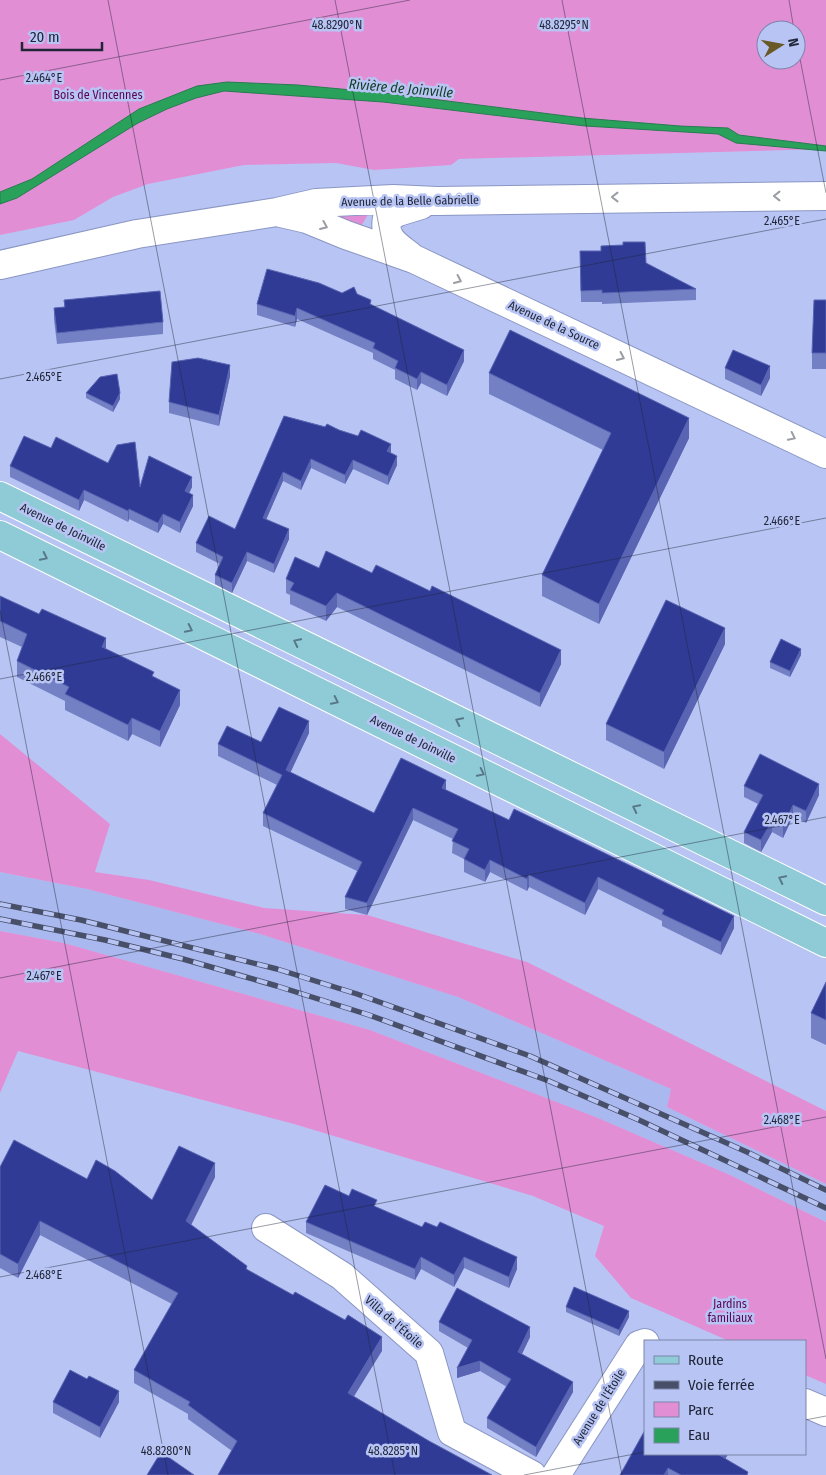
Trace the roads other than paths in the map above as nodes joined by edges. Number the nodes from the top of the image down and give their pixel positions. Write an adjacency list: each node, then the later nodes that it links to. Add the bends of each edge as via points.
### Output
1 (826, 196): 2 (street, Avenue de la Belle Gabrielle, one-way to 2)
2 (437, 201): 3 (street, Avenue de la Belle Gabrielle, via 393,199 316,203); 4 (street, via 387,218 387,234 392,242)
3 (277, 212): 4 (street, Avenue de la Source, one-way to 4, via 307,219); 5 (street, Avenue de la Belle Gabrielle, via 137,234)
4 (414, 259): 6 (street, Avenue de la Source, one-way to 6)
5 (0, 265)
6 (826, 454)
7 (0, 496): 9 (main road, Avenue de Joinville, one-way to 7)
8 (0, 535): 10 (main road, Avenue de Joinville, one-way to 10)
9 (826, 901)
10 (826, 943)
11 (266, 1228): 15 (street, Villa de l'Étoile, via 342,1276 429,1352 452,1432)
12 (644, 1344): 16 (street, Avenue de l'Étoile, via 639,1345)
13 (806, 1403): 14 (street)
14 (826, 1412)
15 (532, 1475)
16 (556, 1475)

